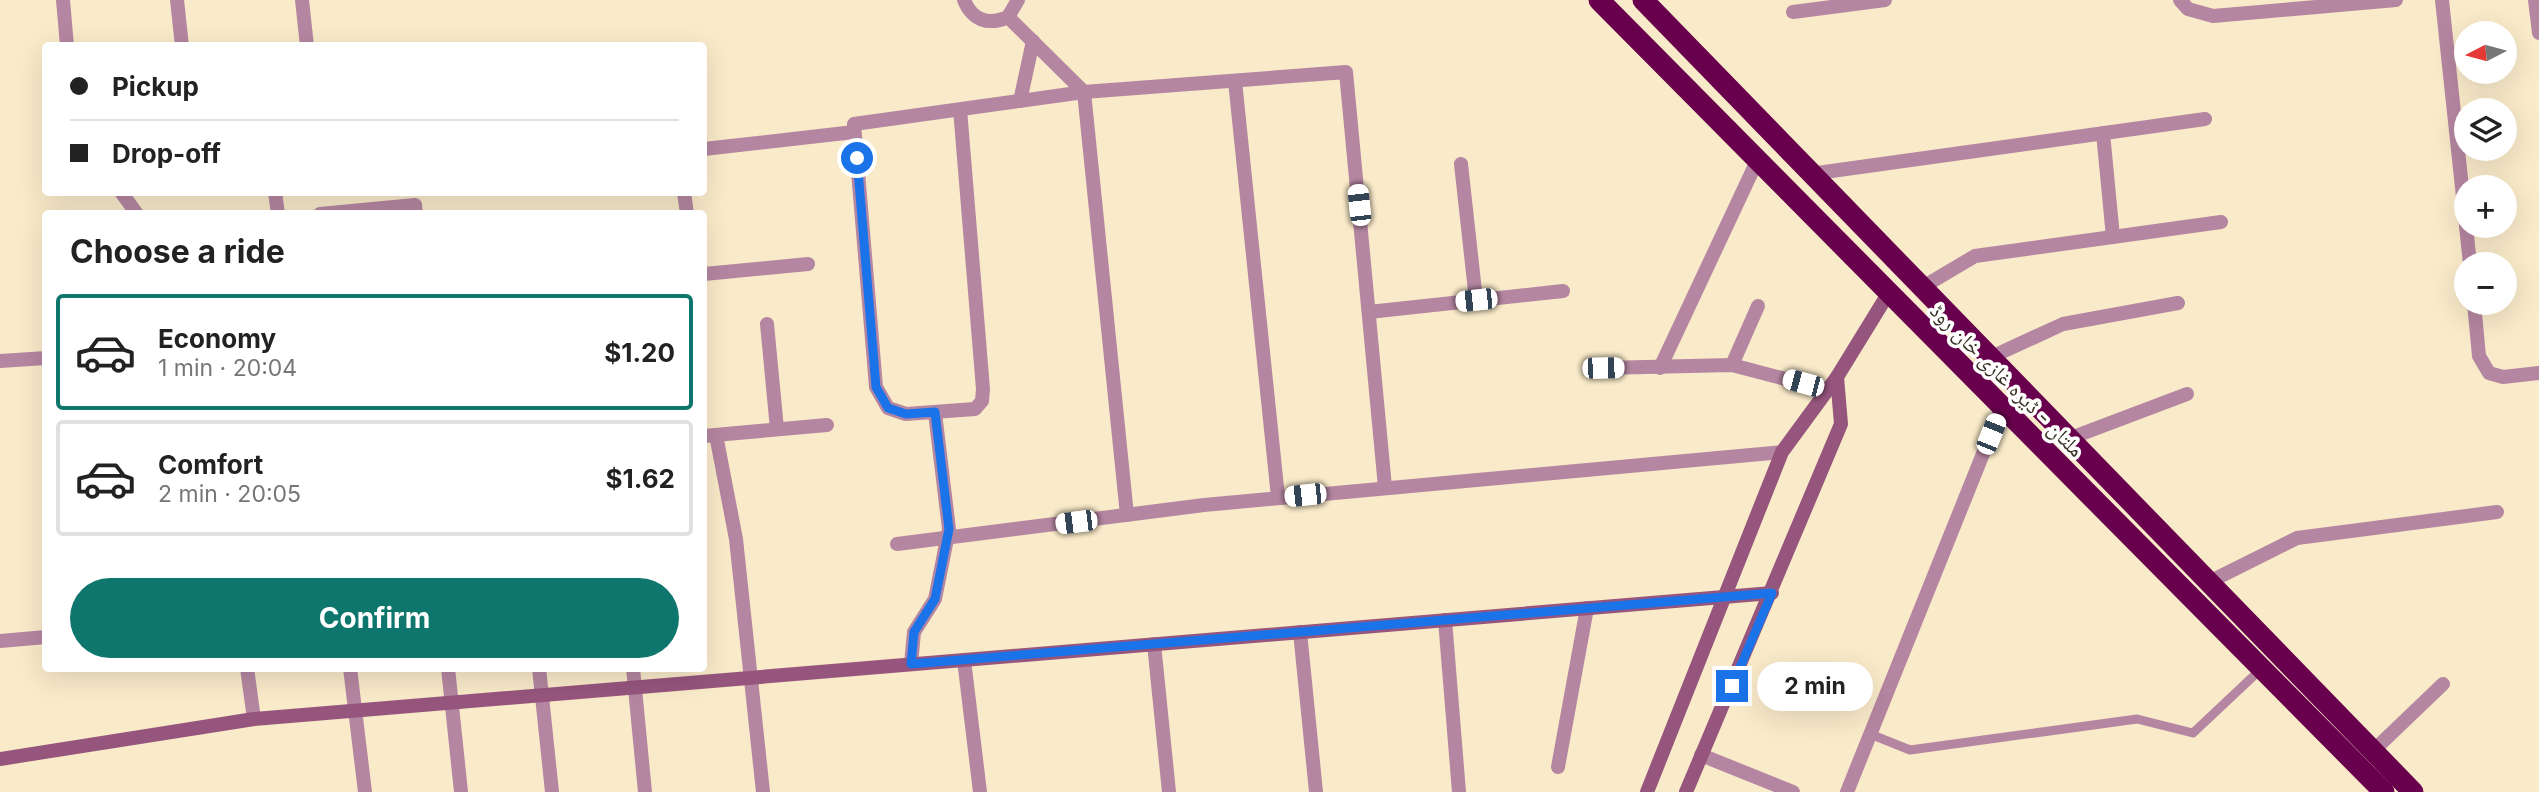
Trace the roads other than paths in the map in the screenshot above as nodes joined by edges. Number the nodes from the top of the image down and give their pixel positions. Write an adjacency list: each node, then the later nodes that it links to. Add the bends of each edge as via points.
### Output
1 (63, 0): 19 (street)
2 (177, 0): 20 (street)
3 (302, 0): 21 (street)
4 (964, 0): 16 (street, via 976,18 986,22)
5 (1018, 0): 16 (street)
6 (1599, 0): 30 (highway, ملتان - ڈیرہ غازی خان روڈ)
7 (1643, 0): 32 (highway, ملتان - ڈیرہ غازی خان روڈ)
8 (1885, 0): 15 (street)
9 (2180, 0): 14 (street, via 2188,9 2213,16)
10 (2396, 0): 13 (street)
11 (2442, 0): 33 (street)
12 (2535, 0): 17 (street)
13 (2354, 2): 14 (street)
14 (2263, 6)
15 (1793, 12)
16 (1008, 17): 18 (street)
17 (2539, 33)
18 (1033, 41): 23 (street); 24 (street)
19 (67, 42)
20 (182, 42)
21 (307, 42)
22 (1234, 80): 23 (street); 46 (street, via 1346,72); 67 (street)
23 (1084, 92): 24 (street); 69 (street)
24 (1020, 101): 25 (street)
25 (960, 109): 27 (street, via 854,124); 60 (street, via 984,389 975,410)
26 (2205, 119): 28 (street)
27 (855, 132): 29 (street); 60 (street, via 876,387 888,408 906,414)
28 (2103, 133): 32 (street); 37 (street)
29 (707, 149)
30 (1757, 161): 42 (highway, ملتان - ڈیرہ غازی خان روڈ); 54 (street)
31 (1461, 164): 43 (street)
32 (1810, 174): 40 (highway, ملتان - ڈیرہ غازی خان روڈ)
33 (2461, 175)
34 (362, 210): 35 (street, via 415,205)
35 (416, 210)
36 (2221, 222): 37 (street)
37 (2113, 237): 40 (street, via 1975,256)
38 (808, 264): 39 (street)
39 (707, 274)
40 (1921, 288): 50 (highway, ملتان - ڈیرہ غازی خان روڈ)
41 (1563, 291): 43 (street)
42 (1888, 294): 56 (street); 59 (highway, ملتان - ڈیرہ غازی خان روڈ)
43 (1476, 300): 46 (street)
44 (2178, 303): 50 (street, via 2063,324)
45 (1758, 306): 52 (street)
46 (1369, 312): 66 (street)
47 (2475, 315): 55 (street, via 2479,356 2489,373 2503,377)
48 (767, 324): 62 (street)
49 (42, 358): 51 (street)
50 (1989, 358): 64 (highway, ملتان - ڈیرہ غازی خان روڈ)
51 (0, 361)
52 (1732, 365): 54 (street); 57 (street)
53 (1603, 368): 54 (street)
54 (1660, 368)
55 (2539, 373)
56 (1836, 377): 57 (street); 73 (street, via 1841,424)
57 (1827, 390): 65 (street)
58 (2187, 394): 64 (street)
59 (2001, 409): 83 (highway, ملتان - ڈیرہ غازی خان روڈ); 96 (street)
60 (935, 412): 70 (street)
61 (827, 425): 62 (street)
62 (777, 429): 63 (street)
63 (710, 435): 89 (street, via 736,538)
64 (2068, 439): 72 (highway, ملتان - ڈیرہ غازی خان روڈ)
65 (1782, 452): 66 (street); 74 (street)
66 (1385, 487): 67 (street)
67 (1278, 497): 69 (street)
68 (2497, 512): 72 (street, via 2297,538)
69 (1127, 515): 70 (street)
70 (947, 538): 71 (street); 82 (street, via 935,599 914,632)
71 (897, 544)
72 (2208, 582): 97 (highway, ملتان - ڈیرہ غازی خان روڈ)
73 (1772, 593): 74 (street); 98 (street)
74 (1724, 597): 75 (street); 110 (street)
75 (1587, 608): 76 (street); 100 (street)
76 (1445, 620): 77 (street); 109 (street)
77 (1300, 632): 80 (street); 108 (street)
78 (42, 637): 79 (street)
79 (0, 641)
80 (1154, 644): 81 (street); 107 (street)
81 (964, 660): 82 (street); 106 (street)
82 (911, 664): 89 (street)
83 (2261, 669): 96 (lane, via 2193,733 2137,719 1910,750); 114 (highway, ملتان - ڈیرہ غازی خان روڈ)
84 (248, 672): 95 (street)
85 (350, 672): 94 (street)
86 (448, 672): 93 (street)
87 (539, 672): 92 (street)
88 (633, 672): 91 (street)
89 (750, 677): 91 (street); 105 (street)
90 (2443, 684): 97 (street)
91 (635, 687): 92 (street); 104 (street)
92 (542, 695): 93 (street); 103 (street)
93 (451, 702): 94 (street); 102 (street)
94 (354, 710): 95 (street); 101 (street)
95 (254, 719): 99 (street)
96 (1870, 734): 113 (street)
97 (2374, 751): 115 (highway, ملتان - ڈیرہ غازی خان روڈ)
98 (1701, 755): 111 (street); 112 (street)
99 (0, 759)
100 (1558, 767)
101 (365, 792)
102 (461, 792)
103 (552, 792)
104 (645, 792)
105 (763, 792)
106 (980, 792)
107 (1168, 792)
108 (1315, 792)
109 (1459, 792)
110 (1647, 792)
111 (1686, 792)
112 (1793, 792)
113 (1847, 792)
114 (2384, 792)
115 (2413, 792)

